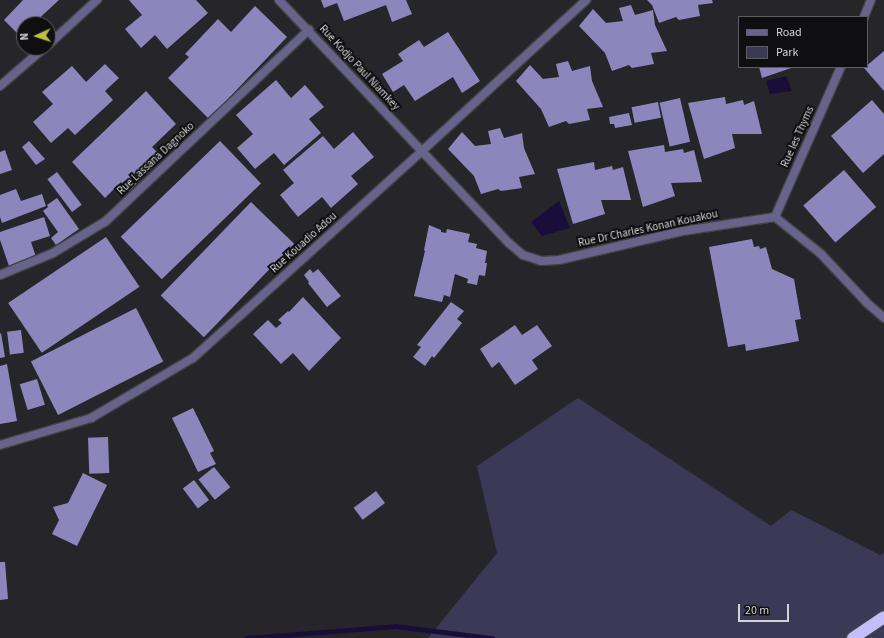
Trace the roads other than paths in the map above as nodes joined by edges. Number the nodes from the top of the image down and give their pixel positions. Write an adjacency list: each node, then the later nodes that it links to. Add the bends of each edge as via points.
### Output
1 (97, 0): 7 (street)
2 (279, 0): 6 (street, Rue Kodjo Paul Niamkey)
3 (586, 0): 11 (street, Rue Kouadio Adou)
4 (871, 0): 5 (street)
5 (864, 16)
6 (309, 30): 11 (street, Rue Kodjo Paul Niamkey); 13 (street, Rue Lassana Dagnoko, via 106,221 53,253)
7 (56, 38)
8 (35, 56): 10 (street)
9 (841, 68): 12 (street, Rue les Thyms)
10 (0, 86)
11 (422, 151): 12 (street, Rue Dr Charles Konan Kouakou, via 509,243 523,255 541,261 559,260 683,231); 15 (street, Rue Kouadio Adou, via 193,358 91,418)
12 (775, 217): 14 (street, via 821,254)
13 (0, 275)
14 (884, 318)
15 (0, 445)
16 (884, 617): 17 (highway)
17 (853, 638)

